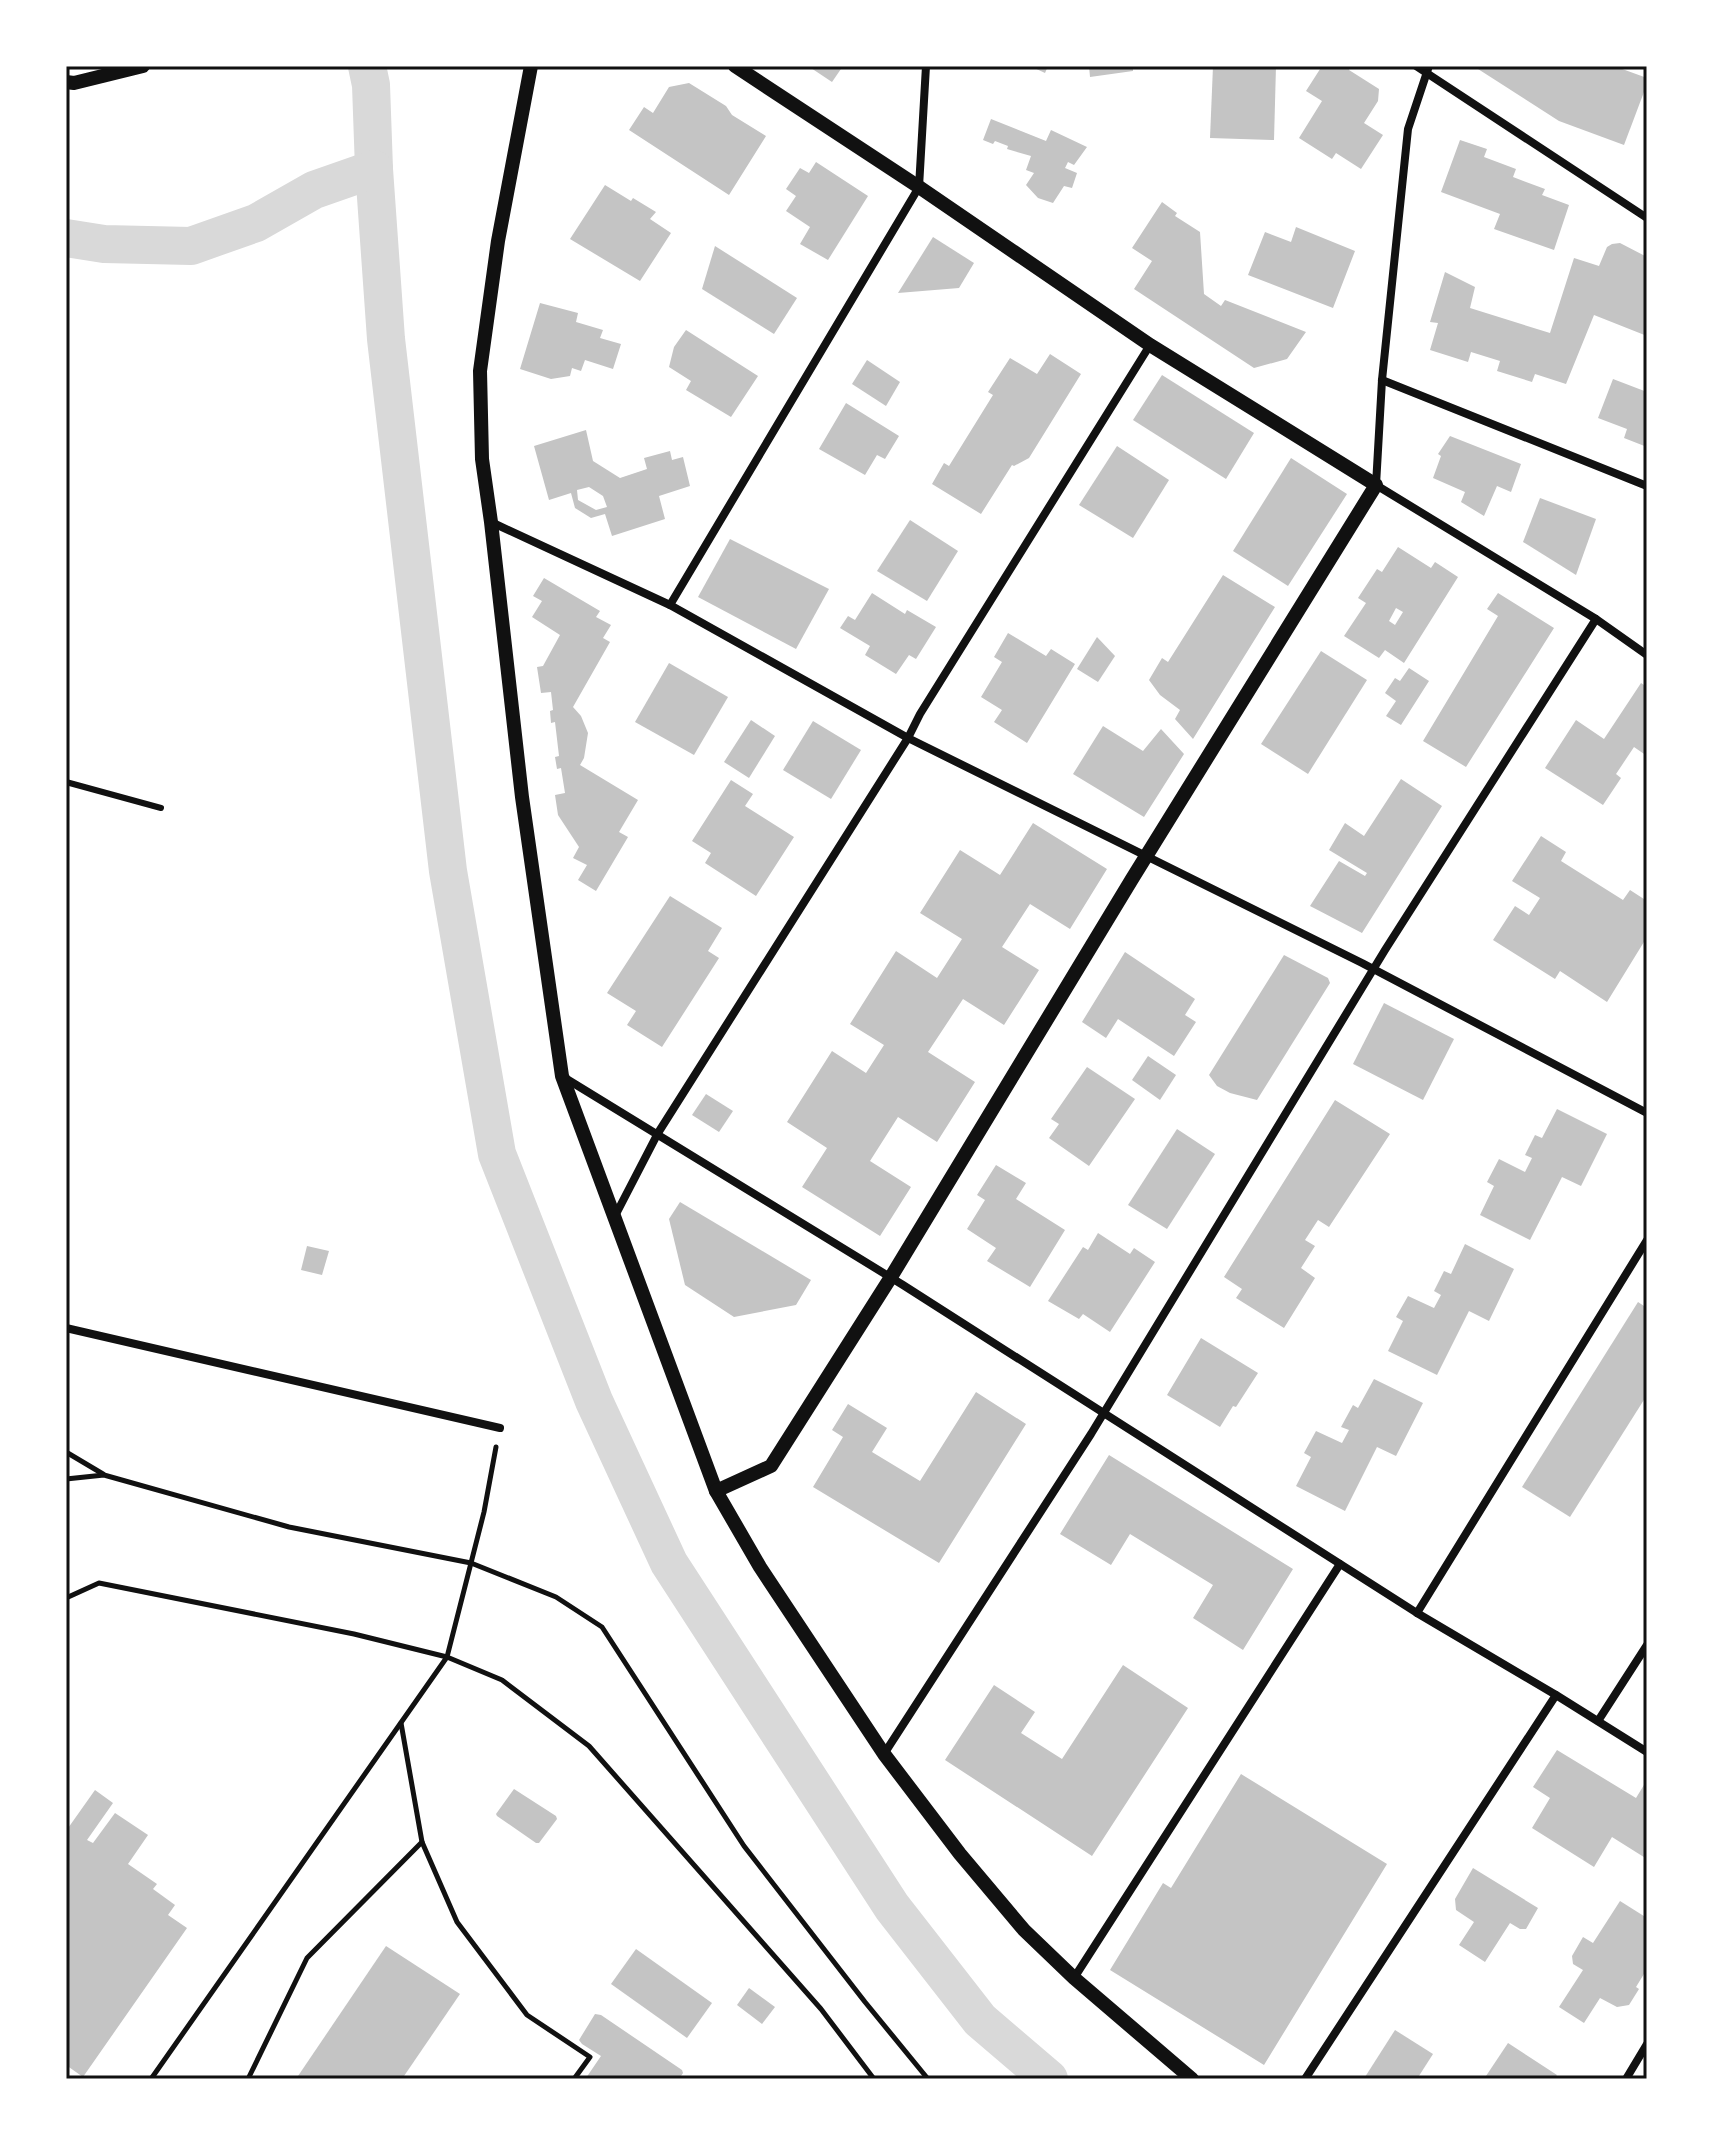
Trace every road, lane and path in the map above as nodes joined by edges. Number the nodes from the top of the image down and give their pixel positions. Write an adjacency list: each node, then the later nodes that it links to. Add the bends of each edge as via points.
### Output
1 (143, 66): 7 (street)
2 (531, 66): 14 (street, via 480,371 482,459)
3 (735, 66): 8 (street)
4 (926, 66): 8 (street)
5 (1416, 66): 6 (street)
6 (1427, 69): 9 (street); 11 (street, via 1408,129)
7 (66, 82)
8 (919, 187): 10 (street); 15 (street)
9 (1647, 218)
10 (1150, 345): 12 (street); 18 (street)
11 (1382, 380): 12 (street); 13 (street)
12 (1376, 485): 16 (street); 21 (street)
13 (1647, 486)
14 (491, 522): 15 (street); 23 (street, via 522,797)
15 (670, 605): 18 (street)
16 (1596, 619): 17 (street); 22 (street)
17 (1647, 655)
18 (908, 738): 21 (street); 25 (street)
19 (66, 782): 20 (lane)
20 (161, 808)
21 (1146, 856): 22 (street); 28 (street)
22 (1373, 969): 24 (street); 30 (street)
23 (562, 1076): 25 (street); 26 (street)
24 (1647, 1113)
25 (658, 1133): 26 (street); 28 (street)
26 (615, 1217): 35 (street)
27 (1647, 1240): 39 (street)
28 (891, 1277): 30 (street); 35 (street, via 771,1466)
29 (66, 1328): 31 (street)
30 (1105, 1412): 37 (street); 46 (street)
31 (500, 1428): 36 (path)
32 (66, 1452): 33 (path)
33 (104, 1475): 34 (path); 36 (path, via 289,1527)
34 (66, 1479)
35 (716, 1491): 46 (street)
36 (471, 1563): 41 (path); 54 (path, via 556,1597 602,1627 744,1846)
37 (1340, 1564): 39 (street); 48 (street)
38 (66, 1598): 41 (path, via 99,1583)
39 (1417, 1613): 42 (street)
40 (1647, 1645): 43 (street)
41 (447, 1657): 44 (path); 53 (path, via 502,1680 589,1746 821,2009)
42 (1556, 1695): 43 (street); 56 (street)
43 (1598, 1721): 45 (street)
44 (400, 1722): 47 (path); 50 (path)
45 (1647, 1752)
46 (884, 1754): 48 (street, via 1024,1930)
47 (422, 1842): 51 (path, via 307,1958); 52 (path, via 457,1922 527,2015 590,2057)
48 (1074, 1978): 55 (street)
49 (1647, 2044): 57 (street)
50 (151, 2079)
51 (248, 2079)
52 (574, 2079)
53 (874, 2079)
54 (928, 2079)
55 (1192, 2079)
56 (1305, 2079)
57 (1626, 2079)

